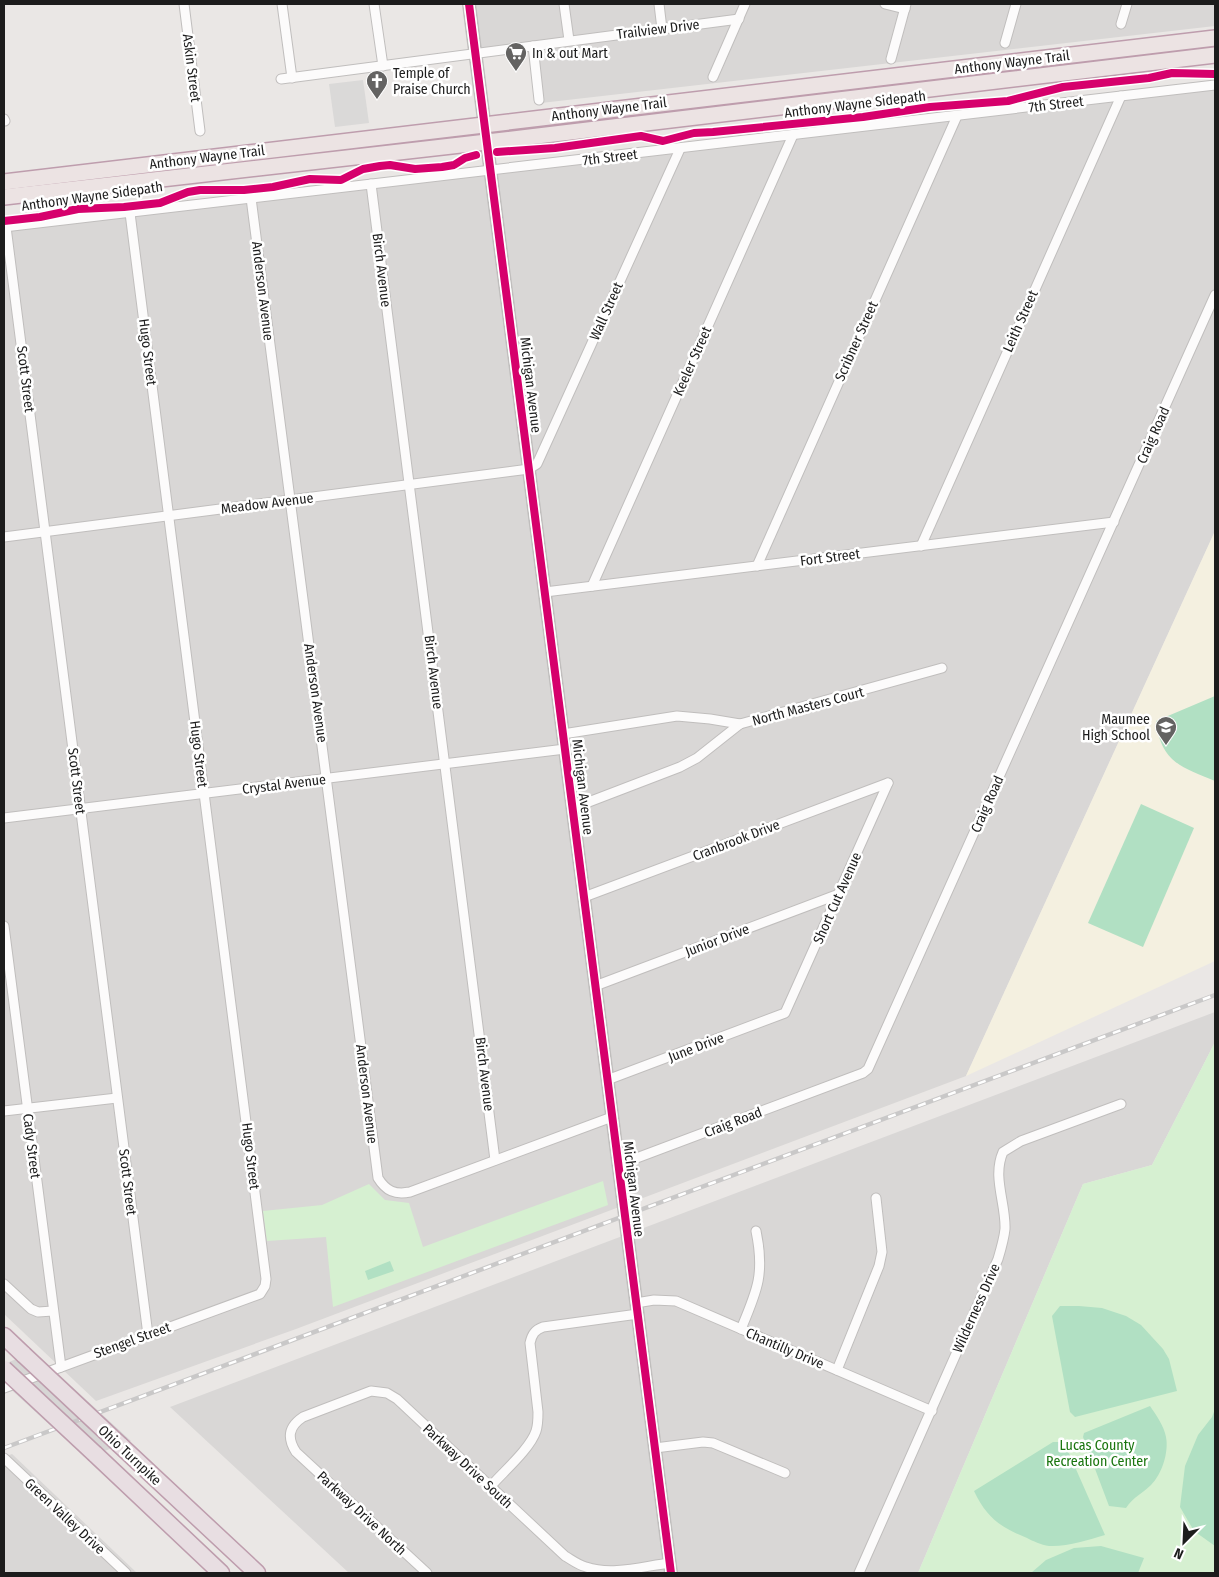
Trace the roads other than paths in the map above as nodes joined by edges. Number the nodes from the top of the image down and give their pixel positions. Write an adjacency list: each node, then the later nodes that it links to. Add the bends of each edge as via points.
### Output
1 (184, 4): 31 (street, Askin Street)
2 (282, 4): 24 (street)
3 (374, 4): 22 (street)
4 (469, 4): 19 (street, Michigan Avenue)
5 (564, 4): 16 (street)
6 (659, 4): 14 (street)
7 (745, 4): 12 (street)
8 (886, 4): 11 (street)
9 (1016, 4): 17 (street)
10 (1127, 4): 13 (street)
11 (906, 7): 21 (street)
12 (739, 18): 14 (street, Trailview Drive); 23 (street)
13 (1121, 24)
14 (662, 29): 16 (street, Trailview Drive)
15 (1215, 38): 30 (highway, Anthony Wayne Trail)
16 (569, 40): 18 (street, Trailview Drive)
17 (1005, 43)
18 (533, 46): 19 (street, Trailview Drive); 28 (street)
19 (476, 53): 22 (street, Trailview Drive); 30 (street, Michigan Avenue)
20 (1215, 55): 33 (highway, Anthony Wayne Trail)
21 (891, 59)
22 (383, 66): 24 (street, Trailview Drive)
23 (713, 77)
24 (292, 78): 25 (street, Trailview Drive)
25 (281, 79)
26 (1215, 85): 27 (street, 7th Street)
27 (1121, 96): 29 (street, 7th Street); 50 (street, Leith Street)
28 (540, 100)
29 (957, 116): 32 (street, 7th Street); 51 (street, Scribner Street)
30 (485, 124): 33 (street, Michigan Avenue); 36 (highway, Anthony Wayne Trail)
31 (200, 131)
32 (793, 135): 34 (street, 7th Street); 52 (street, Keeler Street)
33 (487, 142): 35 (street, Michigan Avenue); 38 (highway, Anthony Wayne Trail)
34 (680, 149): 35 (street, 7th Street); 43 (street, Wall Street, via 538,464)
35 (491, 171): 37 (street, 7th Street); 43 (street, Michigan Avenue)
36 (4, 182)
37 (371, 184): 39 (street, 7th Street); 44 (street, Birch Avenue)
38 (4, 197)
39 (252, 198): 40 (street, 7th Street); 45 (street, Anderson Avenue)
40 (130, 213): 41 (street, 7th Street); 46 (street, Hugo Street)
41 (5, 227): 48 (street, Scott Street)
42 (1215, 295): 47 (street, Craig Road)
43 (529, 470): 44 (street, Meadow Avenue); 53 (street, Michigan Avenue)
44 (410, 485): 45 (street, Meadow Avenue); 58 (street, Birch Avenue)
45 (290, 501): 46 (street, Meadow Avenue); 59 (street, Anderson Avenue)
46 (169, 516): 48 (street, Meadow Avenue); 61 (street, Hugo Street)
47 (1114, 522): 50 (street, Fort Street); 77 (street, Craig Road, via 868,1069)
48 (45, 531): 49 (street, Meadow Avenue); 63 (street, Scott Street)
49 (4, 536)
50 (921, 546): 51 (street, Fort Street)
51 (757, 566): 52 (street, Fort Street)
52 (592, 586): 53 (street, Fort Street)
53 (545, 592): 56 (street, Michigan Avenue)
54 (942, 668): 55 (street, North Masters Court)
55 (740, 724): 56 (street, via 677,716); 62 (street, North Masters Court, via 697,758 680,767)
56 (563, 734): 57 (street, Michigan Avenue)
57 (565, 749): 58 (street, Crystal Avenue); 62 (street, Michigan Avenue)
58 (445, 764): 59 (street, Crystal Avenue); 76 (street, Birch Avenue)
59 (327, 778): 61 (street, Crystal Avenue); 76 (street, Anderson Avenue, via 378,1178 382,1186 396,1194 410,1192)
60 (888, 783): 65 (street, Short Cut Avenue); 66 (street, Cranbrook Drive)
61 (204, 794): 63 (street, Crystal Avenue); 81 (street, Hugo Street, via 266,1279)
62 (573, 808): 66 (street, Michigan Avenue)
63 (81, 809): 64 (street, Crystal Avenue); 71 (street, Scott Street)
64 (4, 818)
65 (839, 894): 68 (street, Junior Drive); 69 (street, Short Cut Avenue)
66 (584, 897): 68 (street, Michigan Avenue)
67 (4, 926): 73 (street, Cady Street)
68 (595, 986): 70 (street, Michigan Avenue)
69 (785, 1013): 70 (street, June Drive)
70 (607, 1080): 75 (street, Michigan Avenue)
71 (117, 1098): 73 (street); 85 (street, Scott Street)
72 (1121, 1104): 91 (street, Wilderness Drive, via 1021,1141 1003,1152 999,1167 1005,1228 1003,1244)
73 (28, 1109): 74 (street); 83 (street, Cady Street)
74 (4, 1111)
75 (612, 1117): 76 (street); 77 (street, Michigan Avenue)
76 (495, 1160)
77 (618, 1165): 82 (street, Michigan Avenue)
78 (876, 1198): 89 (street, via 882,1252 879,1266)
79 (756, 1231): 84 (street, via 760,1266 758,1284)
80 (4, 1284): 83 (street, via 31,1309)
81 (260, 1294): 85 (street, Stengel Street)
82 (637, 1308): 84 (street, Chantilly Drive, via 654,1300 676,1301); 92 (street, Michigan Avenue); 96 (street, Chantilly Drive, via 543,1327 531,1336 538,1412 536,1432)
83 (53, 1311): 87 (street, Cady Street)
84 (741, 1329): 89 (street, Chantilly Drive)
85 (148, 1334): 87 (street, Stengel Street)
86 (4, 1336): 100 (highway, Ohio Turnpike, bridge)
87 (61, 1367): 90 (street, Stengel Street)
88 (4, 1369): 99 (highway, Ohio Turnpike, bridge)
89 (837, 1370): 91 (street, Chantilly Drive)
90 (4, 1388)
91 (932, 1411): 102 (street, Wilderness Drive)
92 (655, 1448): 95 (street, via 713,1443); 97 (street, Michigan Avenue)
93 (296, 1452): 96 (street, Parkway Drive South, via 290,1441 296,1422 371,1391 379,1391 398,1399); 101 (street, Parkway Drive North)
94 (4, 1458): 98 (street, Green Valley Drive)
95 (785, 1473)
96 (490, 1487): 97 (street, Parkway Drive South, via 565,1556 581,1565 615,1570)
97 (670, 1568)
98 (120, 1571)
99 (221, 1573)
100 (257, 1573)
101 (427, 1573)
102 (859, 1573)

